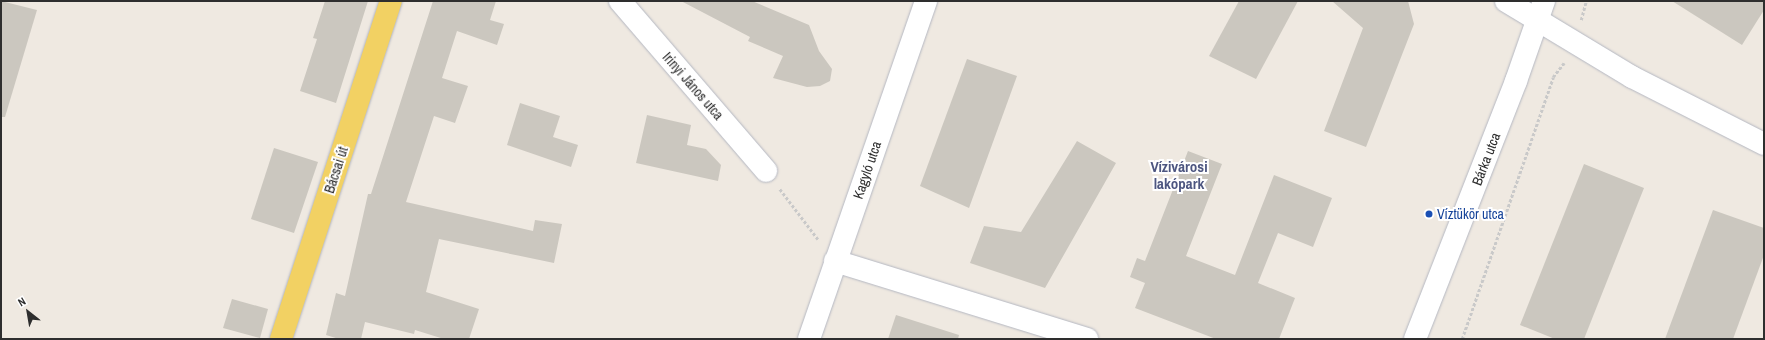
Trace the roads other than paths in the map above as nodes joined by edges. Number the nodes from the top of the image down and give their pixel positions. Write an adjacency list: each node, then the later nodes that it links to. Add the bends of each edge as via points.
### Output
1 (391, 1): 9 (main road, Bácsai út)
2 (620, 1): 7 (street, Irinyi János utca)
3 (926, 1): 8 (street, Kagyló utca)
4 (1506, 1): 5 (street)
5 (1541, 9): 6 (street, via 1576,42 1632,77); 12 (street, Bárka utca, via 1516,81)
6 (1763, 142)
7 (766, 171)
8 (835, 261): 10 (street, Kagyló utca); 11 (street)
9 (281, 339)
10 (809, 339)
11 (1087, 339)
12 (1415, 339)

